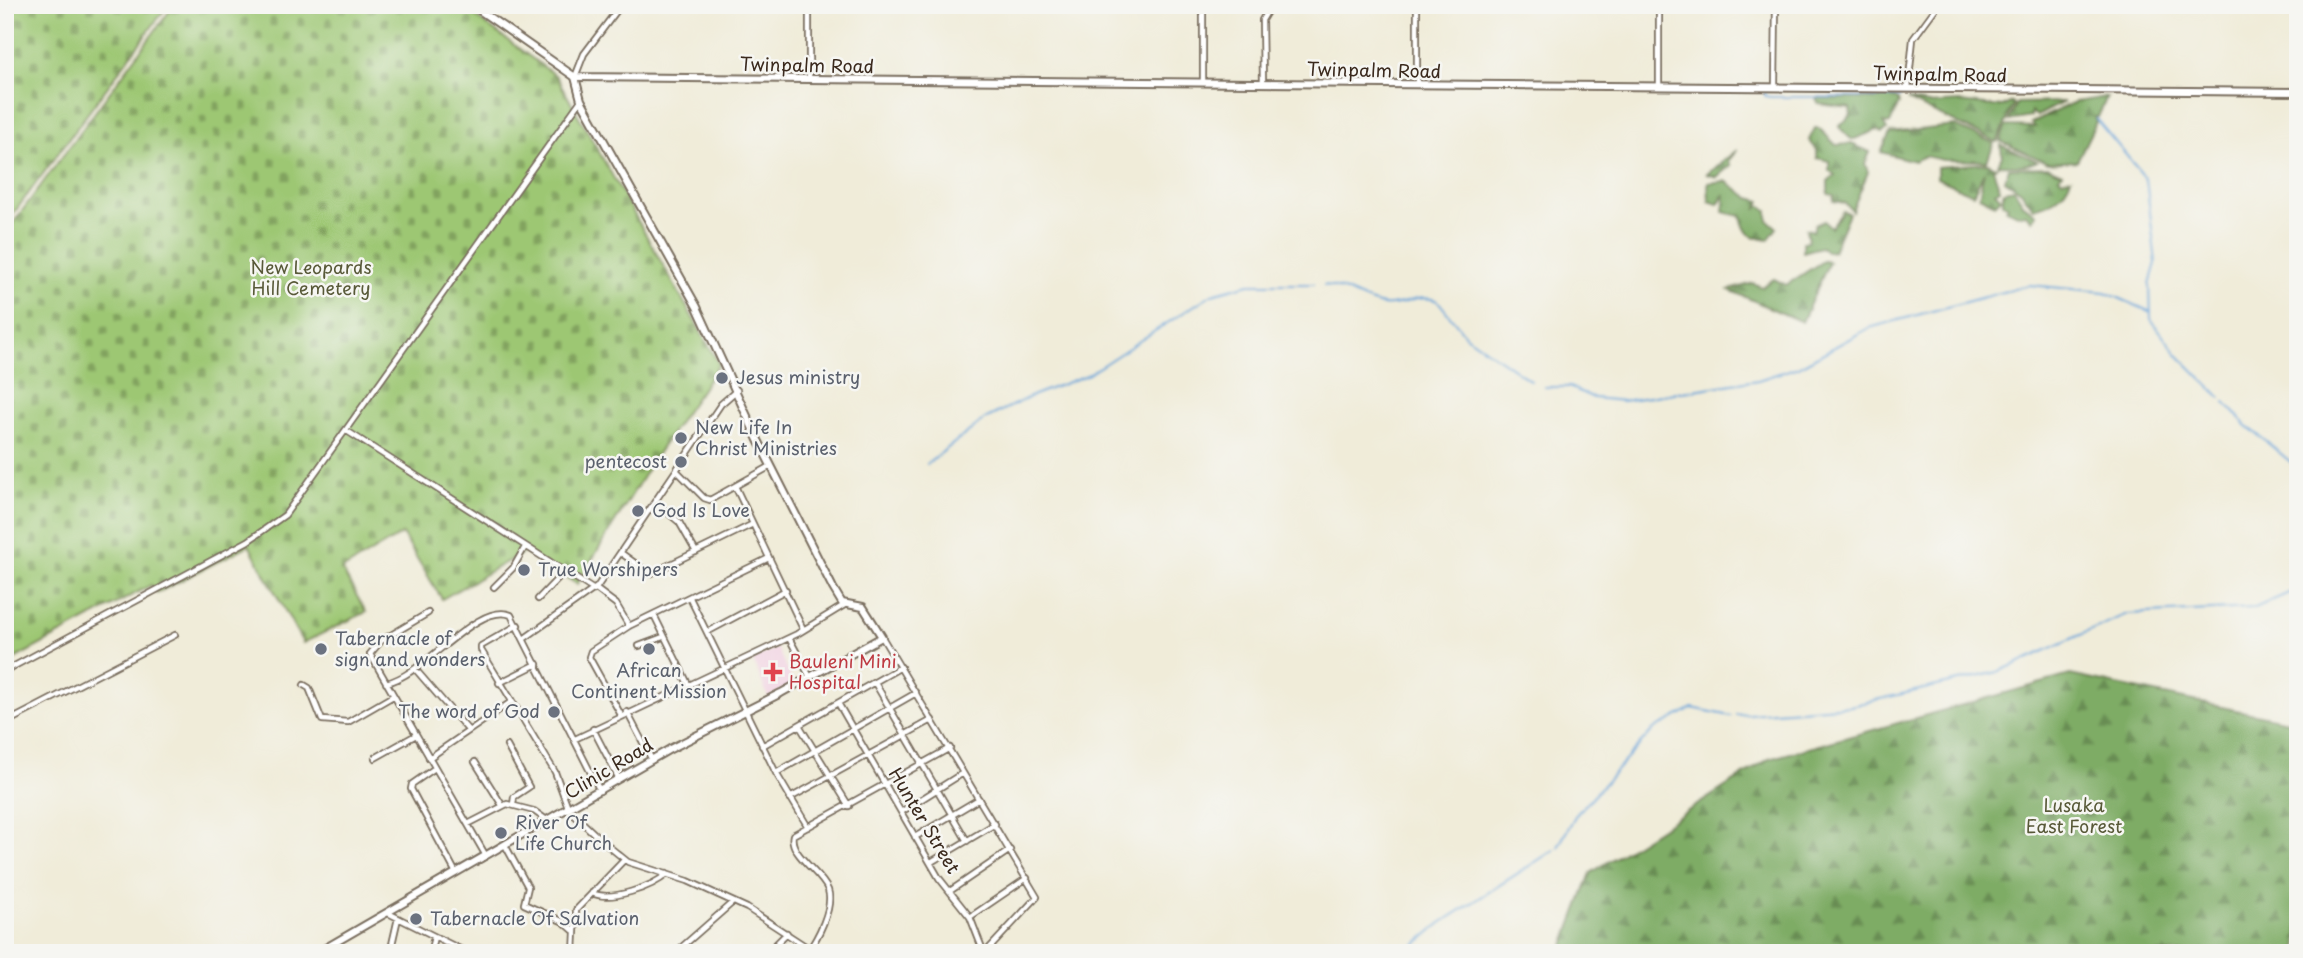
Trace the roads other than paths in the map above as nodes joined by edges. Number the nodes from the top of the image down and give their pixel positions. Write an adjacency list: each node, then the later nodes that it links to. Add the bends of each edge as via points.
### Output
1 (472, 5): 10 (main road)
2 (621, 5): 10 (street, via 584,54)
3 (809, 5): 11 (street)
4 (1203, 5): 12 (street)
5 (1271, 5): 13 (street, via 1262,20)
6 (1417, 5): 14 (street)
7 (1659, 5): 16 (street)
8 (1776, 5): 15 (street)
9 (1938, 5): 17 (street, via 1913,39)
10 (575, 78): 11 (main road, Twinpalm Road); 19 (main road)
11 (809, 80): 12 (main road, Twinpalm Road)
12 (1203, 83): 13 (main road, Twinpalm Road)
13 (1263, 84): 14 (main road, Twinpalm Road)
14 (1417, 85): 16 (main road, Twinpalm Road)
15 (1775, 86): 16 (main road, Twinpalm Road); 17 (main road, Twinpalm Road)
16 (1659, 87)
17 (1908, 89): 18 (main road, Twinpalm Road)
18 (2298, 92)
19 (582, 100): 20 (main road, via 685,282); 21 (street)
20 (737, 390): 22 (main road); 23 (street, via 721,404)
21 (348, 430): 27 (street); 54 (street, via 295,505 270,527)
22 (771, 466): 24 (street); 37 (main road, via 833,588)
23 (677, 471): 24 (street, via 707,499); 25 (street)
24 (735, 486): 26 (street)
25 (656, 503): 28 (street, via 679,523); 29 (street)
26 (753, 524): 28 (street); 30 (street)
27 (525, 547): 31 (street); 32 (street)
28 (695, 552): 29 (street, via 647,574)
29 (621, 553): 33 (street)
30 (769, 558): 34 (street); 36 (street)
31 (564, 573): 33 (street); 35 (street)
32 (494, 587)
33 (595, 589): 41 (street, via 617,604); 47 (street)
34 (786, 590): 42 (street); 43 (street)
35 (538, 598)
36 (690, 598): 39 (street); 43 (street)
37 (846, 604): 42 (street); 46 (main road, via 863,607)
38 (428, 613): 56 (street, via 371,650)
39 (654, 615): 41 (street); 45 (street)
40 (517, 625): 47 (street); 53 (street, via 504,612 489,614); 57 (street, via 480,648)
41 (629, 626): 68 (street, via 589,654)
42 (803, 629): 48 (street)
43 (707, 632): 51 (street)
44 (175, 635): 70 (street)
45 (663, 637): 49 (street); 59 (street)
46 (883, 637): 52 (street); 55 (main road, Clinic Road)
47 (525, 638): 50 (street)
48 (789, 638): 51 (street); 55 (street)
49 (639, 646)
50 (537, 664): 57 (street); 77 (street)
51 (725, 666): 59 (street); 67 (street)
52 (901, 667): 58 (street); 61 (street)
53 (416, 670): 56 (street); 74 (street)
54 (5, 671)
55 (811, 678): 67 (main road, Clinic Road)
56 (386, 683): 62 (street)
57 (499, 683): 63 (street)
58 (875, 683): 64 (street); 65 (street)
59 (688, 684): 66 (street)
60 (304, 685): 62 (street, via 322,720 348,722)
61 (916, 693): 65 (street); 69 (street)
62 (393, 696): 75 (street)
63 (511, 702): 74 (street); 101 (street, via 555,772)
64 (838, 703): 71 (street); 73 (street, Hunter Street)
65 (889, 709): 73 (street); 76 (street)
66 (627, 712): 68 (street); 85 (street)
67 (745, 712): 79 (street); 85 (main road, Clinic Road)
68 (621, 715): 72 (street)
69 (932, 720): 76 (street); 80 (street)
70 (5, 723)
71 (799, 725): 79 (street); 81 (street)
72 (593, 729): 77 (street); 92 (street)
73 (853, 729): 81 (street); 82 (street, Hunter Street)
74 (468, 730): 84 (street)
75 (416, 736): 83 (street); 84 (street)
76 (904, 736): 82 (street); 87 (street)
77 (574, 739): 95 (street)
78 (507, 746): 99 (street, via 528,787 514,797)
79 (762, 746): 90 (street)
80 (950, 748): 87 (street); 89 (street)
81 (814, 752): 90 (street); 91 (street)
82 (868, 755): 91 (street); 93 (street, Hunter Street)
83 (375, 758)
84 (429, 758): 88 (street)
85 (652, 760): 92 (main road, Clinic Road)
86 (475, 762): 98 (street)
87 (922, 763): 93 (street); 94 (street)
88 (435, 768): 105 (street); 115 (street, via 411,789)
89 (963, 773): 94 (street); 97 (street)
90 (776, 774): 96 (street)
91 (830, 778): 96 (street); 100 (street)
92 (619, 779): 95 (main road, Clinic Road)
93 (886, 784): 100 (street); 102 (street, Hunter Street)
94 (937, 788): 102 (street); 103 (street)
95 (600, 790): 101 (main road, Clinic Road)
96 (790, 798): 107 (street)
97 (979, 799): 103 (street); 106 (street)
98 (502, 805): 99 (street); 105 (street)
99 (513, 805): 104 (street)
100 (849, 806): 107 (street)
101 (569, 810): 104 (main road, Clinic Road); 113 (street)
102 (901, 811): 108 (street, Hunter Street)
103 (952, 814): 108 (street); 109 (street)
104 (548, 821): 110 (main road, Clinic Road)
105 (468, 824): 112 (street)
106 (995, 824): 109 (street); 111 (street)
107 (808, 827): 128 (street, via 796,832 792,843 826,887 829,899)
108 (915, 837): 114 (street, Hunter Street)
109 (967, 841): 114 (street)
110 (505, 845): 112 (main road, Clinic Road); 124 (street, via 528,887 524,904)
111 (1010, 850): 117 (street); 118 (street)
112 (486, 856): 115 (main road, Clinic Road)
113 (624, 860): 116 (street); 119 (street)
114 (930, 862): 118 (street, Hunter Street)
115 (457, 874): 121 (main road, Clinic Road)
116 (667, 874): 119 (street, via 614,897); 120 (street)
117 (1027, 878): 122 (street); 138 (street, via 1037,897)
118 (950, 891): 122 (street, Hunter Street)
119 (592, 893): 124 (street, via 576,909)
120 (733, 902): 125 (street); 135 (street)
121 (388, 914): 123 (street); 130 (main road, Clinic Road)
122 (970, 917): 138 (street, Hunter Street)
123 (398, 918): 126 (street); 131 (street)
124 (573, 930): 134 (street)
125 (787, 933): 128 (street); 136 (street)
126 (434, 936): 132 (street); 133 (street)
127 (5, 942): 129 (main road)
128 (808, 951): 137 (street)
129 (10, 953)
130 (317, 953)
131 (390, 953)
132 (430, 953)
133 (468, 953)
134 (573, 953)
135 (675, 953)
136 (767, 953)
137 (816, 953)
138 (984, 953)

